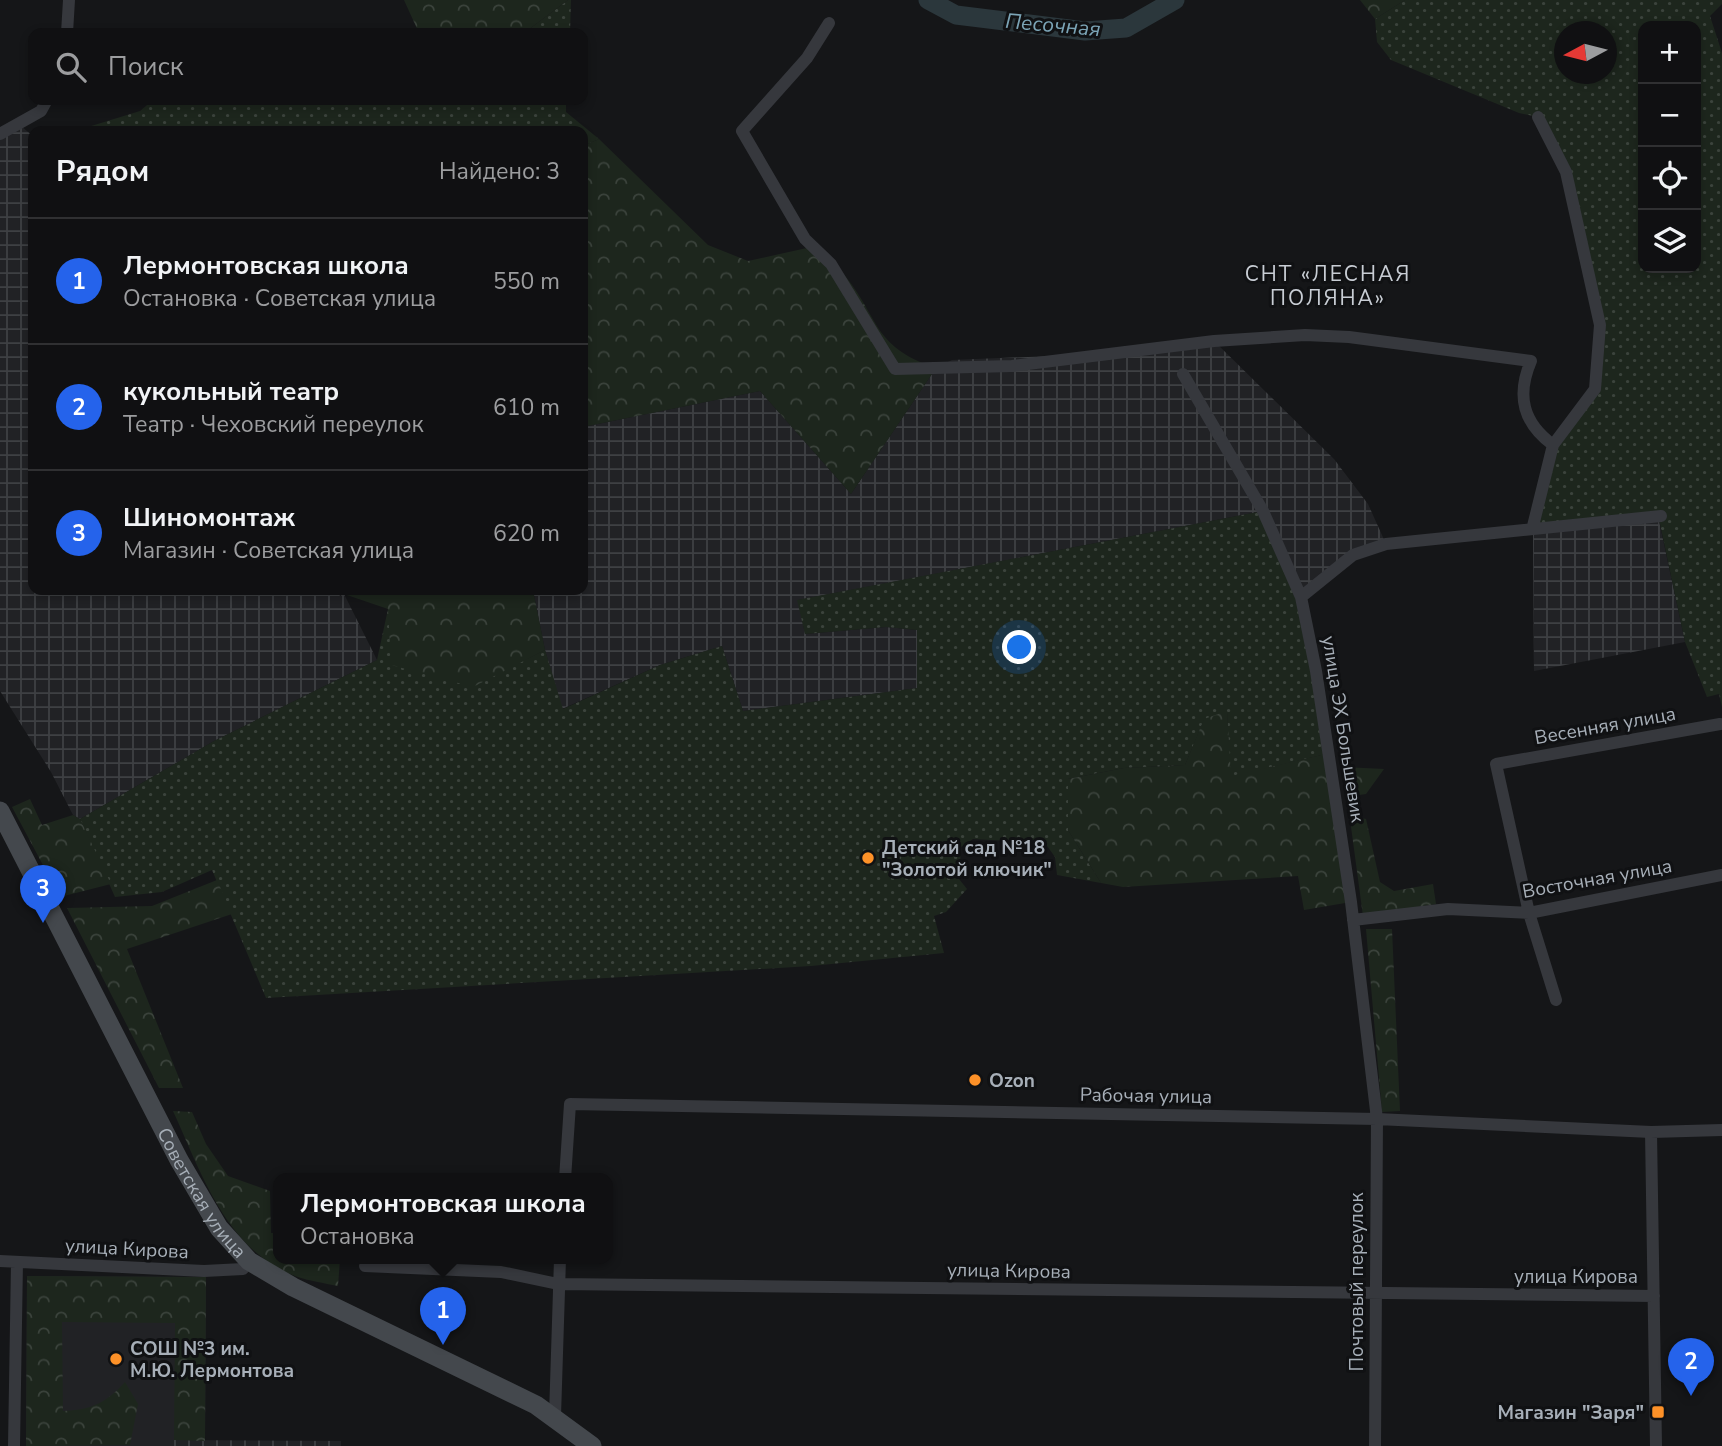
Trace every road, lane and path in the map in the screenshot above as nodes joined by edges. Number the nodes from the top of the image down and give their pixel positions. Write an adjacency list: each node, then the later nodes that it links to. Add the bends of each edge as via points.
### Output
1 (69, 0): 3 (street)
2 (829, 23): 8 (street, via 807,58 742,131 805,239 831,264 895,369 1013,366 1214,341 1349,337 1531,361 1524,411 1535,432)
3 (67, 28)
4 (44, 105): 6 (street)
5 (1538, 117): 8 (street, via 1566,172 1600,325 1595,389)
6 (0, 134)
7 (1183, 374): 11 (street, улица ЭХ Большевик, via 1263,511)
8 (1553, 445): 10 (street)
9 (1661, 516): 11 (street, via 1385,544 1353,555)
10 (1533, 526)
11 (1301, 597): 16 (street, улица ЭХ Большевик, via 1330,753)
12 (1720, 724): 15 (street, Весенняя улица, via 1496,764)
13 (0, 811): 23 (main road, Советская улица, via 179,1160 219,1228)
14 (1722, 875): 15 (street, Восточная улица)
15 (1529, 913): 16 (street, Восточная улица, via 1448,909); 17 (street)
16 (1353, 920): 18 (street, улица ЭХ Большевик)
17 (1556, 1000)
18 (1377, 1119): 20 (street, Рабочая улица); 21 (street, Рабочая улица, via 570,1104); 28 (street, Почтовый переулок)
19 (1722, 1130): 20 (street, Рабочая улица)
20 (1651, 1132): 29 (street)
21 (565, 1173)
22 (0, 1261): 24 (street, улица Кирова)
23 (249, 1261): 24 (street, улица Кирова, via 243,1269 204,1271); 30 (main road, Советская улица)
24 (17, 1262): 32 (street)
25 (559, 1264): 27 (street)
26 (365, 1266): 27 (street, улица Кирова, via 501,1272)
27 (558, 1284): 28 (street, улица Кирова); 30 (street)
28 (1374, 1294): 29 (street, улица Кирова); 34 (street, Почтовый переулок)
29 (1654, 1296): 35 (street)
30 (555, 1416): 33 (main road, Советская улица)
31 (0, 1442): 32 (street)
32 (14, 1444)
33 (592, 1446)
34 (1375, 1446)
35 (1656, 1446)

